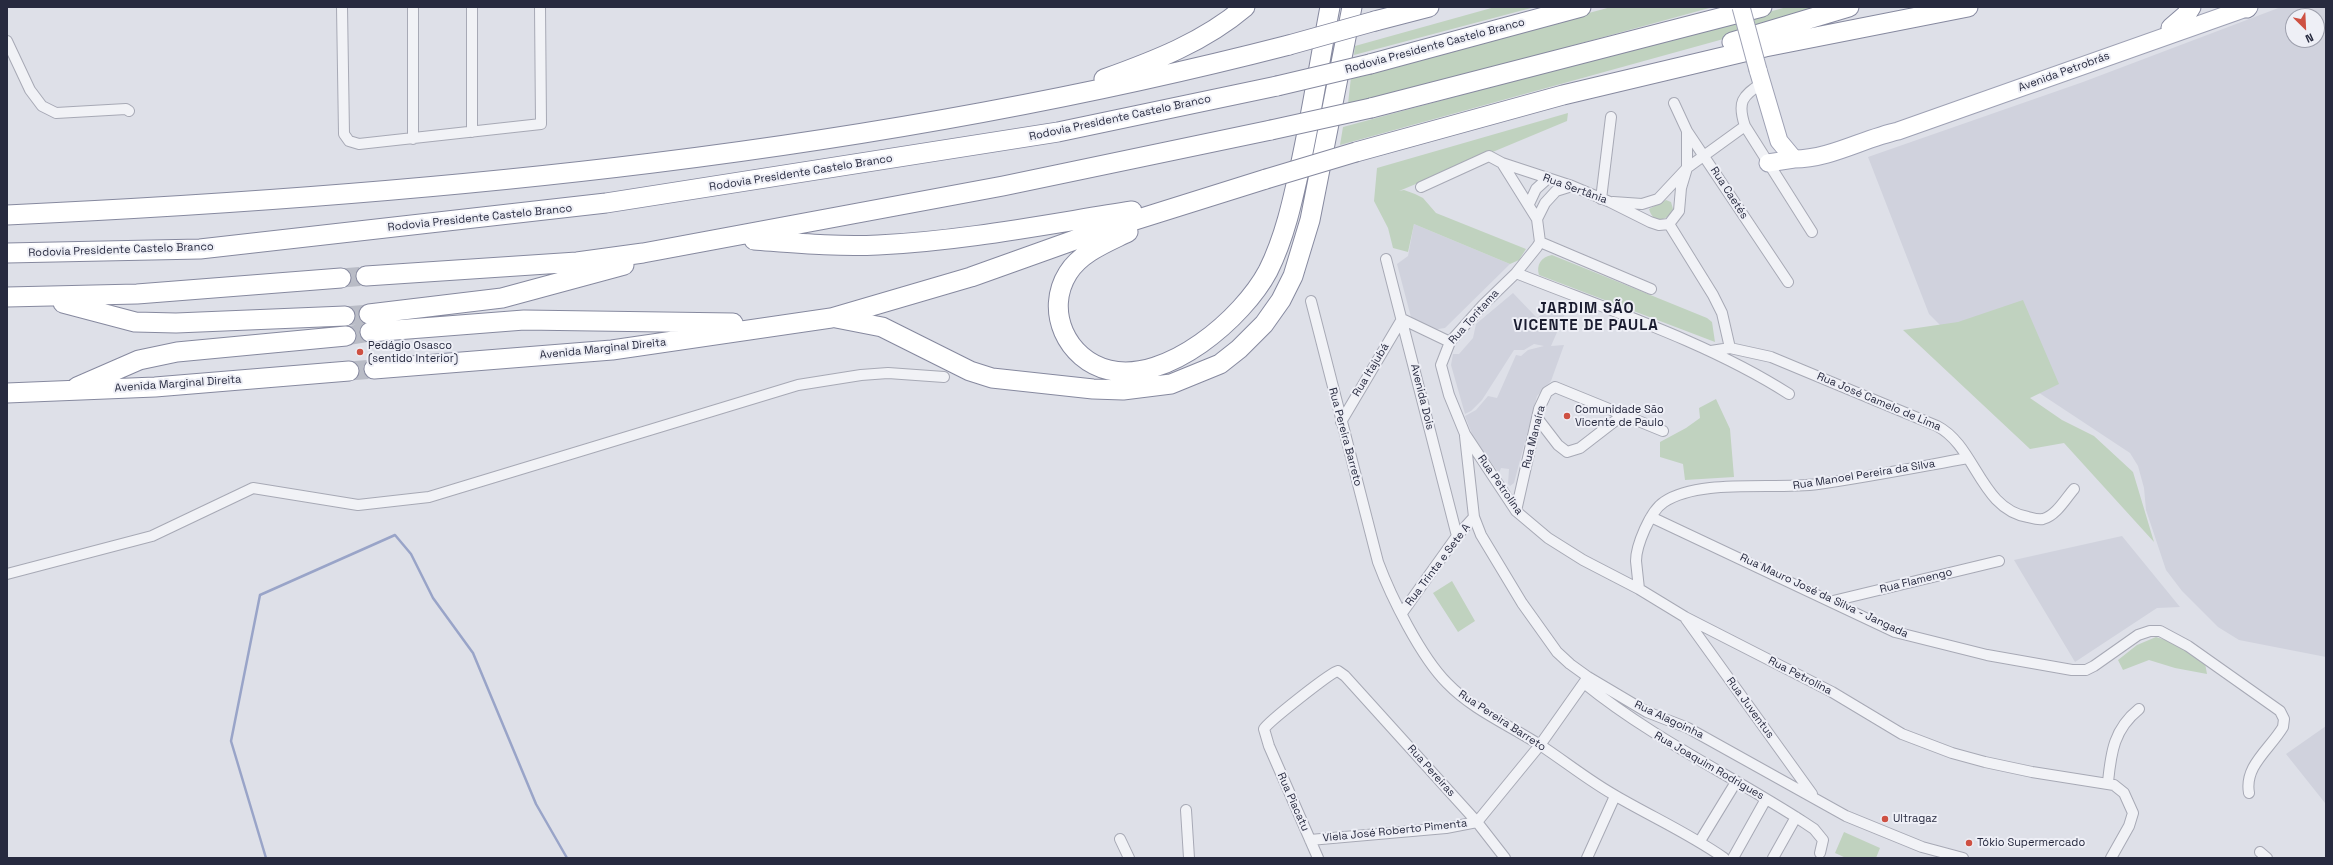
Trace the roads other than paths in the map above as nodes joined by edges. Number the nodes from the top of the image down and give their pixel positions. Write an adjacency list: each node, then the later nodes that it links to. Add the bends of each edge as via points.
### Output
1 (342, 7): 29 (street, via 344,134 349,141 359,144)
2 (413, 7): 29 (street)
3 (472, 7): 27 (street)
4 (540, 7): 27 (street, via 541,124)
5 (1245, 7): 21 (highway, via 1217,28 1178,50)
6 (1330, 7): 40 (highway, via 1294,196 1278,248 1268,271 1256,289 1227,323 1178,357 1140,370 1124,372 1094,365 1081,357 1067,339 1059,317 1058,301 1068,272 1080,259 1096,248)
7 (1352, 7): 59 (highway, via 1310,220 1301,253 1281,300 1264,324 1220,364 1171,384 1123,390 1022,382 970,371 882,327)
8 (1430, 7): 21 (highway, bridge, via 1177,74)
9 (1581, 7): 48 (highway, Rodovia Presidente Castelo Branco, bridge, via 1370,64 1058,132 606,204 200,249)
10 (1741, 7): 19 (main road, bridge)
11 (1762, 7): 46 (highway, bridge, via 1371,108 1003,186)
12 (1848, 7): 20 (highway)
13 (1968, 7): 20 (highway, via 1765,47)
14 (2191, 7): 17 (highway)
15 (2226, 7): 17 (main road, Avenida Petrobrás)
16 (2247, 7): 28 (main road, Avenida Petrobrás, via 1898,131)
17 (2171, 28): 28 (main road, Avenida Petrobrás, via 1895,124)
18 (7, 41): 23 (street, via 30,90 42,106 56,113 126,109)
19 (1760, 76): 25 (street, via 1742,101 1740,113); 30 (main road)
20 (1563, 95): 40 (highway, bridge, via 1356,152)
21 (1042, 101): 42 (highway, via 821,140 630,166 485,182 204,206)
22 (1674, 103): 26 (street, Rua Caetés)
23 (129, 111)
24 (1611, 117): 39 (street)
25 (1745, 126): 31 (street); 33 (street)
26 (1687, 131): 31 (street, Rua Caetés); 35 (street)
27 (472, 132): 29 (street)
28 (1879, 135): 32 (main road, Avenida Petrobrás, via 1823,156)
29 (413, 138)
30 (1779, 141): 32 (main road); 33 (main road)
31 (1704, 155): 35 (street); 53 (street, Rua Caetés)
32 (1794, 159): 33 (main road, Avenida Petrobrás)
33 (1768, 163): 45 (street)
34 (1502, 164): 36 (street, Rua Sertânia); 38 (street, via 1489,156 1484,157); 41 (street)
35 (1687, 168): 39 (street, via 1664,193 1650,202 1642,204); 44 (street, via 1681,188 1679,211)
36 (1548, 179): 37 (street, Rua Sertânia); 41 (street, via 1536,189)
37 (1572, 186): 39 (street, Rua Sertânia); 43 (street, via 1550,196)
38 (1421, 187)
39 (1605, 200): 44 (street, Rua Sertânia, via 1650,222)
40 (1197, 201): 46 (highway, via 988,234 915,242 831,245); 59 (highway, via 1097,232 971,277)
41 (1529, 204): 43 (street)
42 (7, 215)
43 (1537, 219): 47 (street)
44 (1669, 224): 64 (street, via 1705,280 1722,313)
45 (1812, 232)
46 (721, 239): 51 (highway, via 578,262); 61 (highway, via 528,293 370,323 524,320)
47 (1540, 242): 50 (street, Rua Toritama); 54 (street)
48 (7, 253)
49 (1386, 259): 60 (street, Avenida Dois)
50 (1516, 274): 63 (street, Rua Toritama, via 1483,305); 65 (street)
51 (366, 276)
52 (341, 278): 56 (highway, via 138,294)
53 (1788, 282)
54 (1651, 289)
55 (7, 297): 56 (highway)
56 (42, 298): 58 (highway, via 135,322 176,323)
57 (1311, 300): 74 (street, Rua Pereira Barreto)
58 (344, 316)
59 (831, 318): 61 (highway, Avenida Marginal Direita)
60 (1402, 319): 63 (street); 74 (street, Rua Itajubá); 82 (street, Avenida Dois)
61 (791, 324): 66 (highway, Avenida Marginal Direita, via 612,350)
62 (346, 336): 69 (highway, via 177,352 139,360)
63 (1450, 342): 76 (street, Rua Toritama, via 1441,365)
64 (1730, 348): 65 (street); 77 (street, Rua José Camelo de Lima, via 1771,357 1937,426 1957,441)
65 (1711, 351): 71 (street)
66 (374, 369)
67 (349, 371): 69 (highway, Avenida Marginal Direita, via 155,387)
68 (944, 377): 84 (street, via 888,373 798,386 429,497 358,505 253,488 152,536)
69 (66, 391): 70 (highway, Avenida Marginal Direita)
70 (7, 393)
71 (1789, 394)
72 (1624, 414): 73 (street, Rua Manaíra, via 1555,387 1546,392); 73 (street, via 1580,448 1567,452 1558,445); 75 (street, Rua Manaíra)
73 (1538, 419): 79 (street, Rua Manaíra)
74 (1341, 422): 87 (street, Rua Pereira Barreto, via 1378,562)
75 (1663, 431)
76 (1465, 434): 79 (street, Rua Petrolina); 81 (street, Rua Alagoinha)
77 (1968, 458): 78 (street, Rua José Camelo de Lima, via 1994,497 2014,513 2024,517 2043,519); 80 (street, Rua Manoel Pereira da Silva, via 1819,484 1778,488 1705,488 1688,491 1662,503)
78 (2074, 490)
79 (1516, 511): 85 (street, Rua Petrolina, via 1548,538 1583,560)
80 (1651, 517): 85 (street, Rua Manoel Pereira da Silva, via 1636,560); 86 (street, Rua Mauro José da Silva - Jangada)
81 (1474, 518): 82 (street, Rua Trinta e Sete A); 89 (street, Rua Alagoinha, via 1493,558 1557,652)
82 (1457, 536): 87 (street, Rua Trinta e Sete A)
83 (1999, 561): 86 (street, Rua Flamengo)
84 (7, 574)
85 (1639, 588): 88 (street, Rua Petrolina)
86 (1833, 601): 97 (street, Rua Mauro José da Silva - Jangada, via 1895,632 1918,639 1987,656 2072,670 2086,670 2094,666 2138,634 2150,631 2166,634 2227,672 2280,711 2284,719 2283,727 2251,770 2247,782)
87 (1402, 613): 93 (street, Rua Pereira Barreto, via 1433,665 1447,683 1476,706)
88 (1685, 617): 96 (street, Rua Petrolina, via 1819,685 1884,725 1922,743 1952,753 2032,772); 99 (street, Rua Juventus)
89 (1586, 680): 91 (street, Rua Alagoinha); 92 (street, Rua Joaquim Rodrigues); 93 (street, Viela José Roberto Pimenta)
90 (2139, 709): 96 (street, via 2129,717 2115,739)
91 (1647, 712): 92 (street); 99 (street, Rua Alagoinha, via 1688,728)
92 (1640, 725): 95 (street, Rua Joaquim Rodrigues)
93 (1540, 745): 98 (street, Rua Pereira Barreto); 103 (street, Viela José Roberto Pimenta)
94 (1269, 746): 103 (street, Rua Pereiras, via 1264,732 1266,725 1329,675 1338,671); 105 (street, Rua Piacatu)
95 (1736, 782): 100 (street, Rua Joaquim Rodrigues); 106 (street)
96 (2108, 782): 117 (street, Rua Petrolina, via 2124,793 2133,813 2129,826)
97 (2249, 793)
98 (1615, 796): 106 (street, Rua Pereira Barreto); 112 (street)
99 (1815, 798): 116 (street, Rua Alagoinha, via 1846,816 1898,838)
100 (1766, 799): 102 (street, Rua Joaquim Rodrigues); 114 (street)
101 (1186, 810): 109 (street)
102 (1796, 817): 107 (street, Rua Joaquim Rodrigues, via 1820,835 1823,845); 115 (street)
103 (1477, 822): 105 (street, Viela José Roberto Pimenta, via 1446,828); 111 (street, Rua Pereiras)
104 (1120, 839): 108 (street)
105 (1310, 840): 110 (street, Rua Piacatu)
106 (1700, 841): 113 (street, Rua Pereira Barreto)
107 (1820, 853)
108 (1129, 858)
109 (1188, 858)
110 (1318, 858)
111 (1506, 858)
112 (1587, 858)
113 (1724, 858)
114 (1733, 858)
115 (1773, 858)
116 (1963, 858)
117 (2110, 858)

